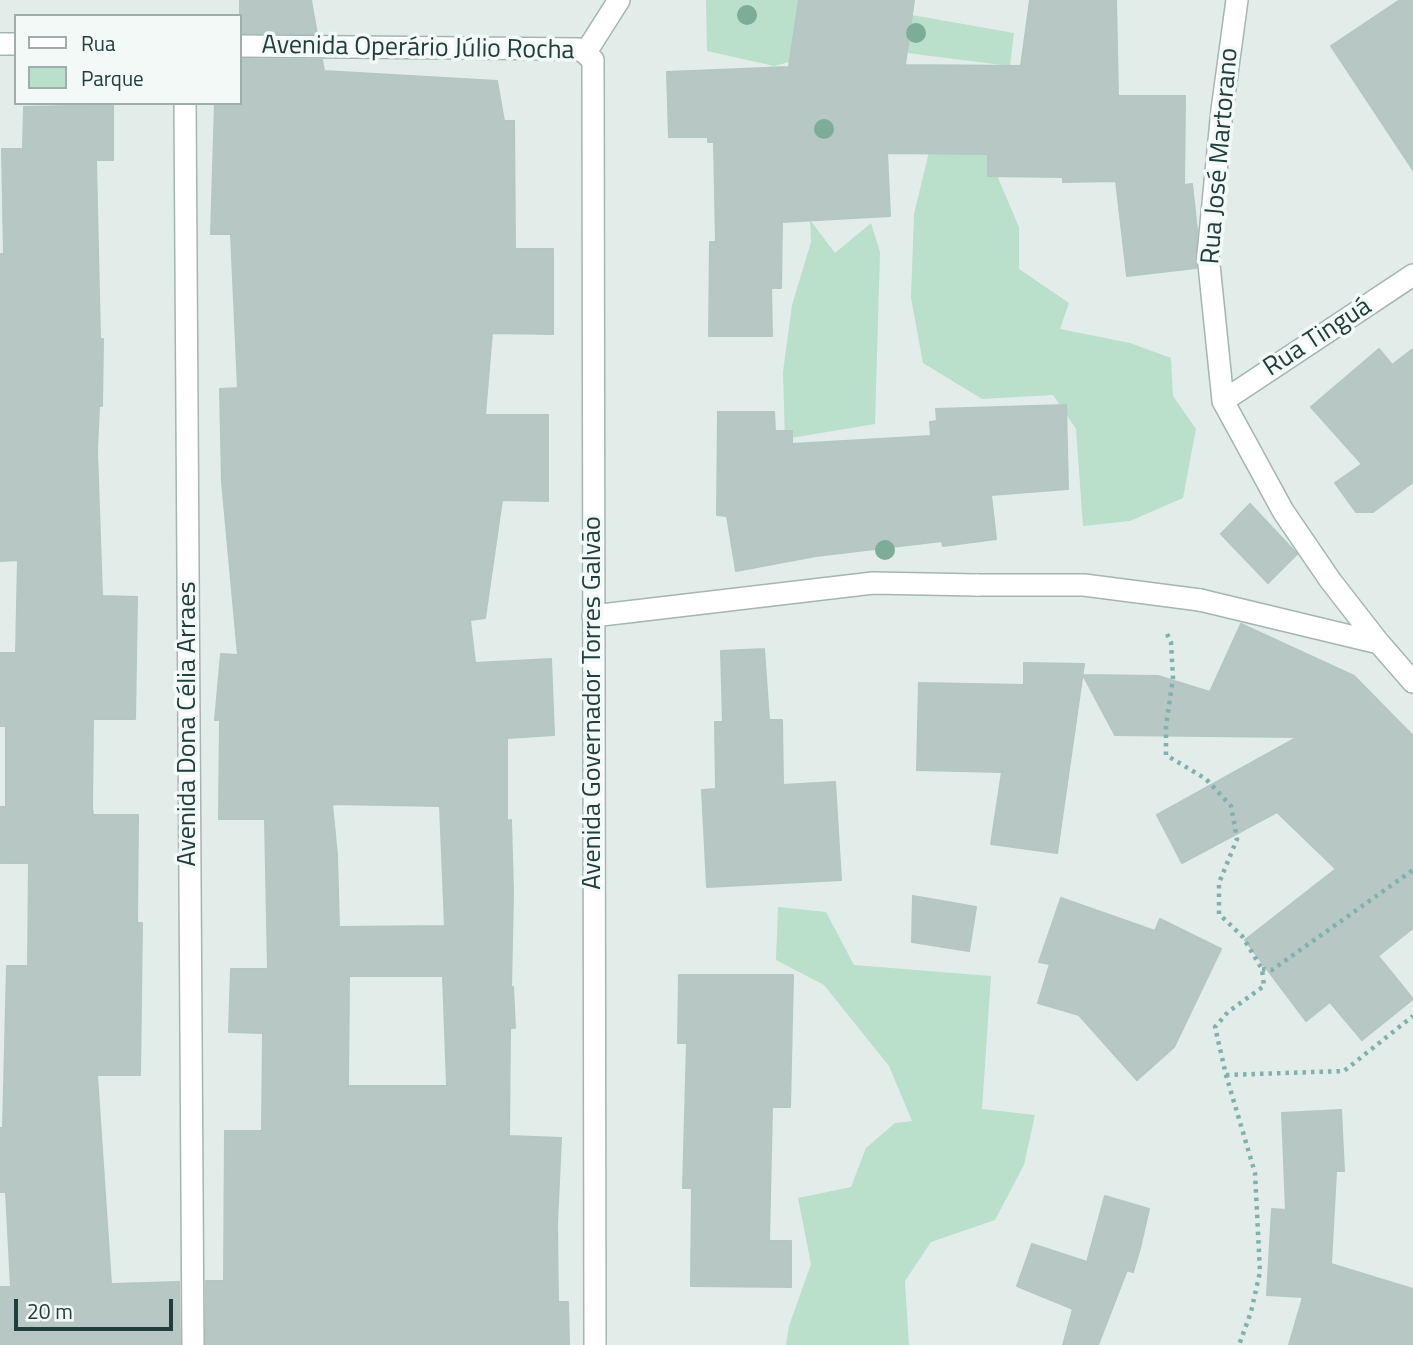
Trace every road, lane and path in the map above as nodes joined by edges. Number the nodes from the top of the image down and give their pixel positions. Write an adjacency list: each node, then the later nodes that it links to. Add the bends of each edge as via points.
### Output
1 (619, 0): 4 (street)
2 (1237, 0): 7 (street, Rua José Martorano, via 1208,255)
3 (242, 46): 4 (street, Avenida Operário Júlio Rocha, via 580,49)
4 (590, 56): 8 (street, Avenida Governador Torres Galvão)
5 (185, 105): 16 (street, Avenida Dona Célia Arraes)
6 (1413, 275): 7 (street, Rua Tinguá)
7 (1223, 401): 10 (street, Rua José Martorano, via 1283,511)
8 (593, 616): 10 (street, via 873,583 1084,585 1200,600); 17 (street, Avenida Governador Torres Galvão)
9 (1171, 642): 13 (path, via 1173,678 1166,755 1206,779 1231,806 1237,839 1219,883 1219,914 1242,936)
10 (1379, 643): 11 (street, Rua José Martorano)
11 (1413, 682)
12 (1413, 870): 13 (path, via 1272,970)
13 (1262, 969): 15 (path, via 1264,986 1215,1027)
14 (1413, 1016): 15 (path, via 1344,1072)
15 (1226, 1075): 18 (path, via 1255,1173 1260,1272)
16 (193, 1345)
17 (595, 1345)
18 (1239, 1345)

